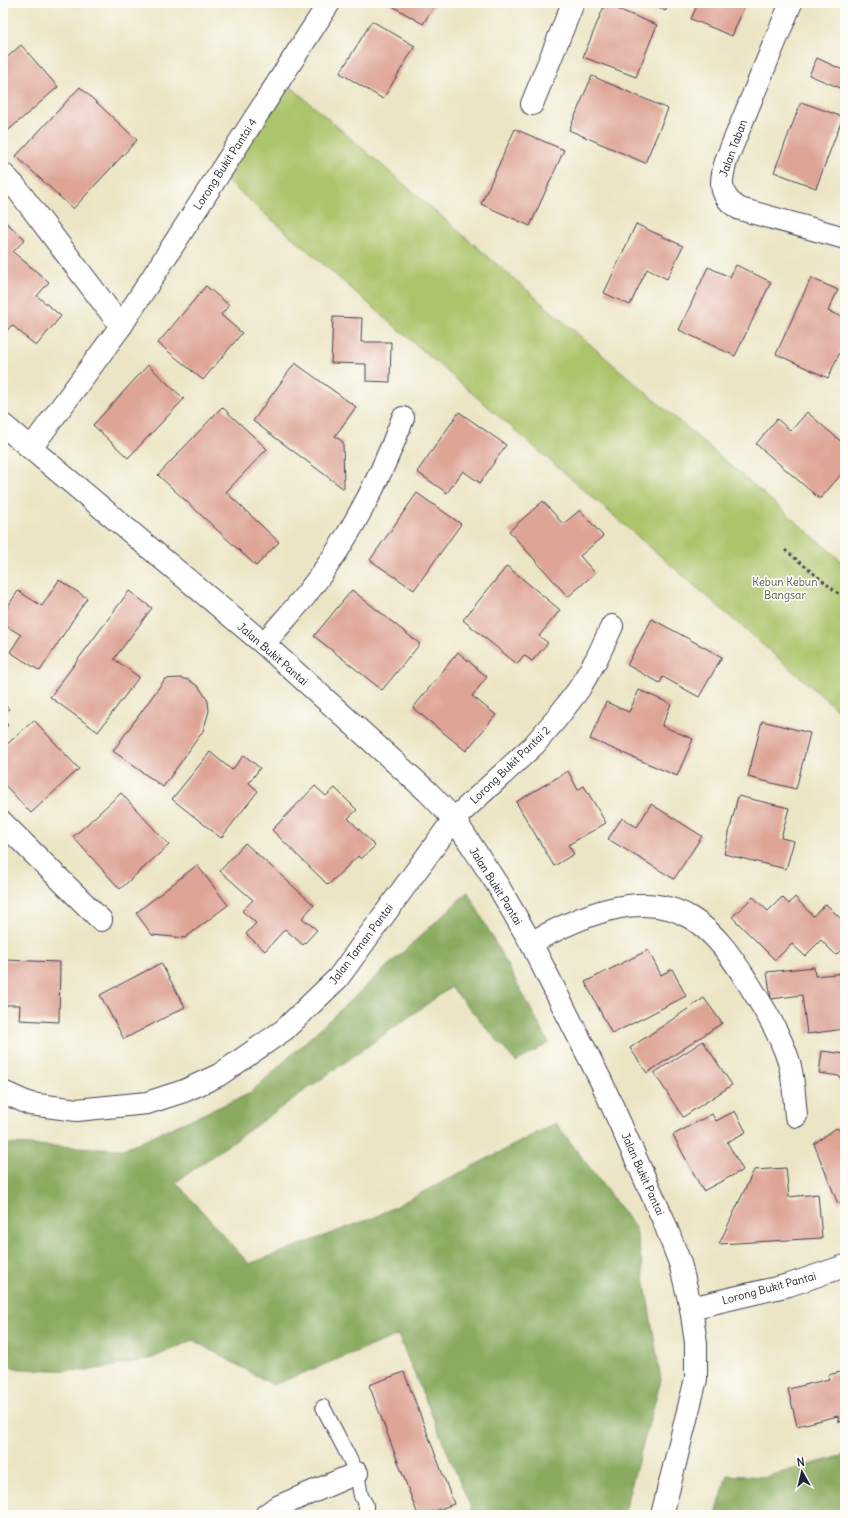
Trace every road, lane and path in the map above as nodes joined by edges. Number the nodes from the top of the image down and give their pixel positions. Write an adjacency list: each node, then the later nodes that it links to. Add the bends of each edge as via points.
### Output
1 (329, 3): 7 (street, Lorong Bukit Pantai 4)
2 (573, 3): 4 (street)
3 (791, 3): 6 (street, Jalan Taban, via 727,158 721,178 722,187 728,199 740,209)
4 (532, 104)
5 (3, 174): 7 (street)
6 (845, 238)
7 (121, 326): 10 (street, Lorong Bukit Pantai 4)
8 (403, 418): 14 (street, via 374,485 342,542 306,595)
9 (3, 425): 10 (street, Jalan Bukit Pantai)
10 (31, 448): 14 (street, Jalan Bukit Pantai)
11 (785, 550): 12 (path)
12 (845, 599)
13 (612, 626): 15 (street, Lorong Bukit Pantai 2, via 579,689 557,718 534,745)
14 (264, 644): 15 (street, Jalan Bukit Pantai, via 428,792)
15 (454, 819): 18 (street, Jalan Bukit Pantai, via 497,884); 19 (street, Jalan Taman Pantai, via 338,978 284,1030 219,1075 184,1091 147,1103 77,1110 30,1104)
16 (3, 823): 17 (street)
17 (101, 920)
18 (531, 943): 20 (street, via 556,929 610,908 655,906 678,911 691,918 719,941 764,1010 788,1059); 22 (street, Jalan Bukit Pantai, via 601,1081 664,1219 680,1263)
19 (3, 1092)
20 (796, 1116)
21 (845, 1266): 22 (street, Lorong Bukit Pantai, via 789,1285)
22 (692, 1308): 27 (street, Jalan Bukit Pantai, via 696,1342 696,1379)
23 (323, 1407): 24 (lane)
24 (357, 1473): 25 (street, via 277,1507); 26 (lane, via 361,1496 366,1505)
25 (266, 1515)
26 (366, 1515)
27 (662, 1515)

